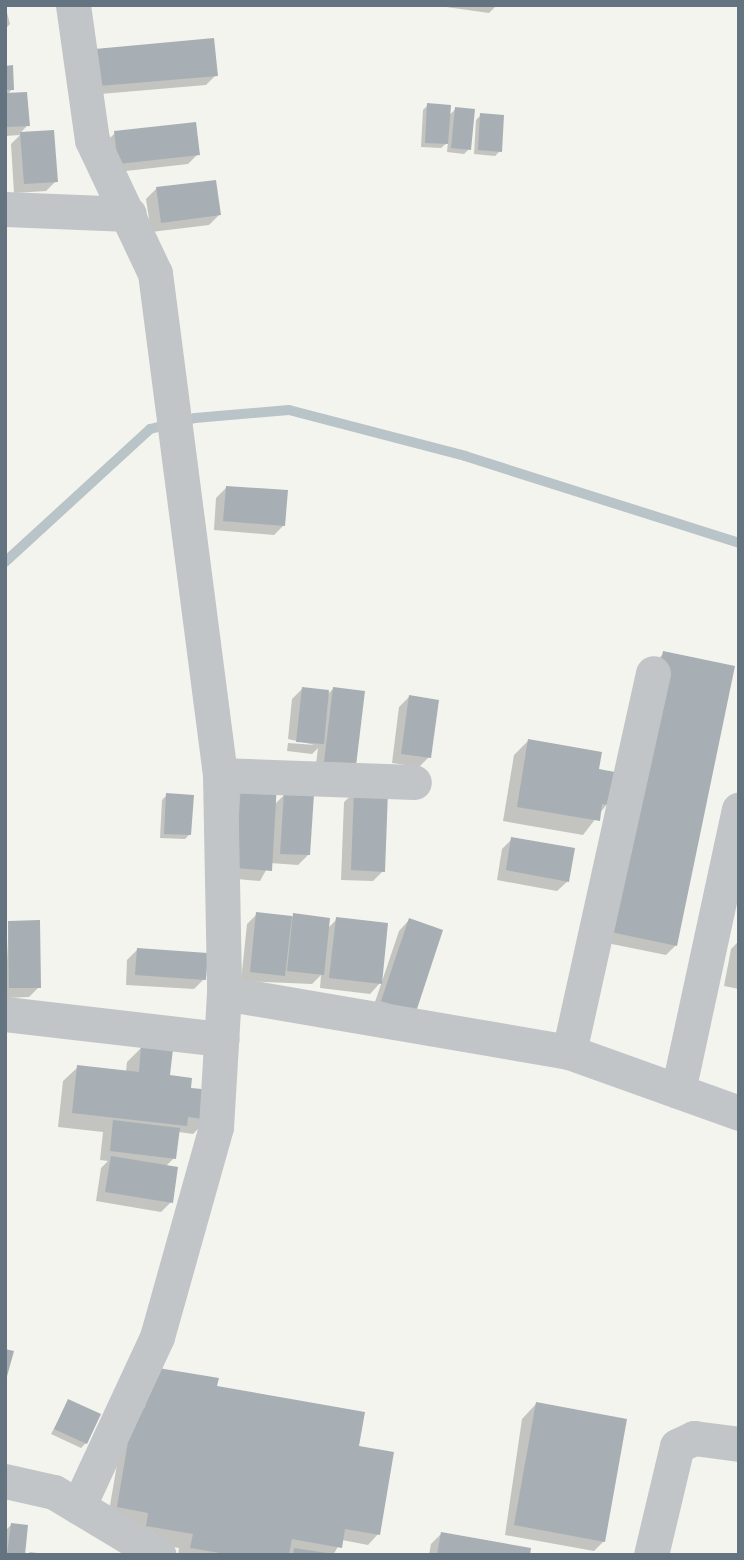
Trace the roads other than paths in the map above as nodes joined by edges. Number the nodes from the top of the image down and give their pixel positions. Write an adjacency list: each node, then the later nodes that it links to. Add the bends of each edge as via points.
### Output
1 (73, 5): 3 (street, via 92,140)
2 (5, 209): 3 (street)
3 (129, 214): 5 (street, via 155,273)
4 (653, 673): 11 (street)
5 (219, 775): 6 (street); 8 (street)
6 (414, 782)
7 (739, 810): 12 (street)
8 (223, 993): 10 (street); 11 (street)
9 (5, 1014): 10 (street)
10 (222, 1039): 16 (street, via 216,1127 156,1337)
11 (569, 1052): 12 (street)
12 (678, 1091): 13 (street)
13 (739, 1113)
14 (739, 1444): 18 (street, via 694,1438 677,1446)
15 (5, 1481): 16 (street, via 54,1492)
16 (78, 1507): 17 (street)
17 (159, 1555)
18 (651, 1555)

